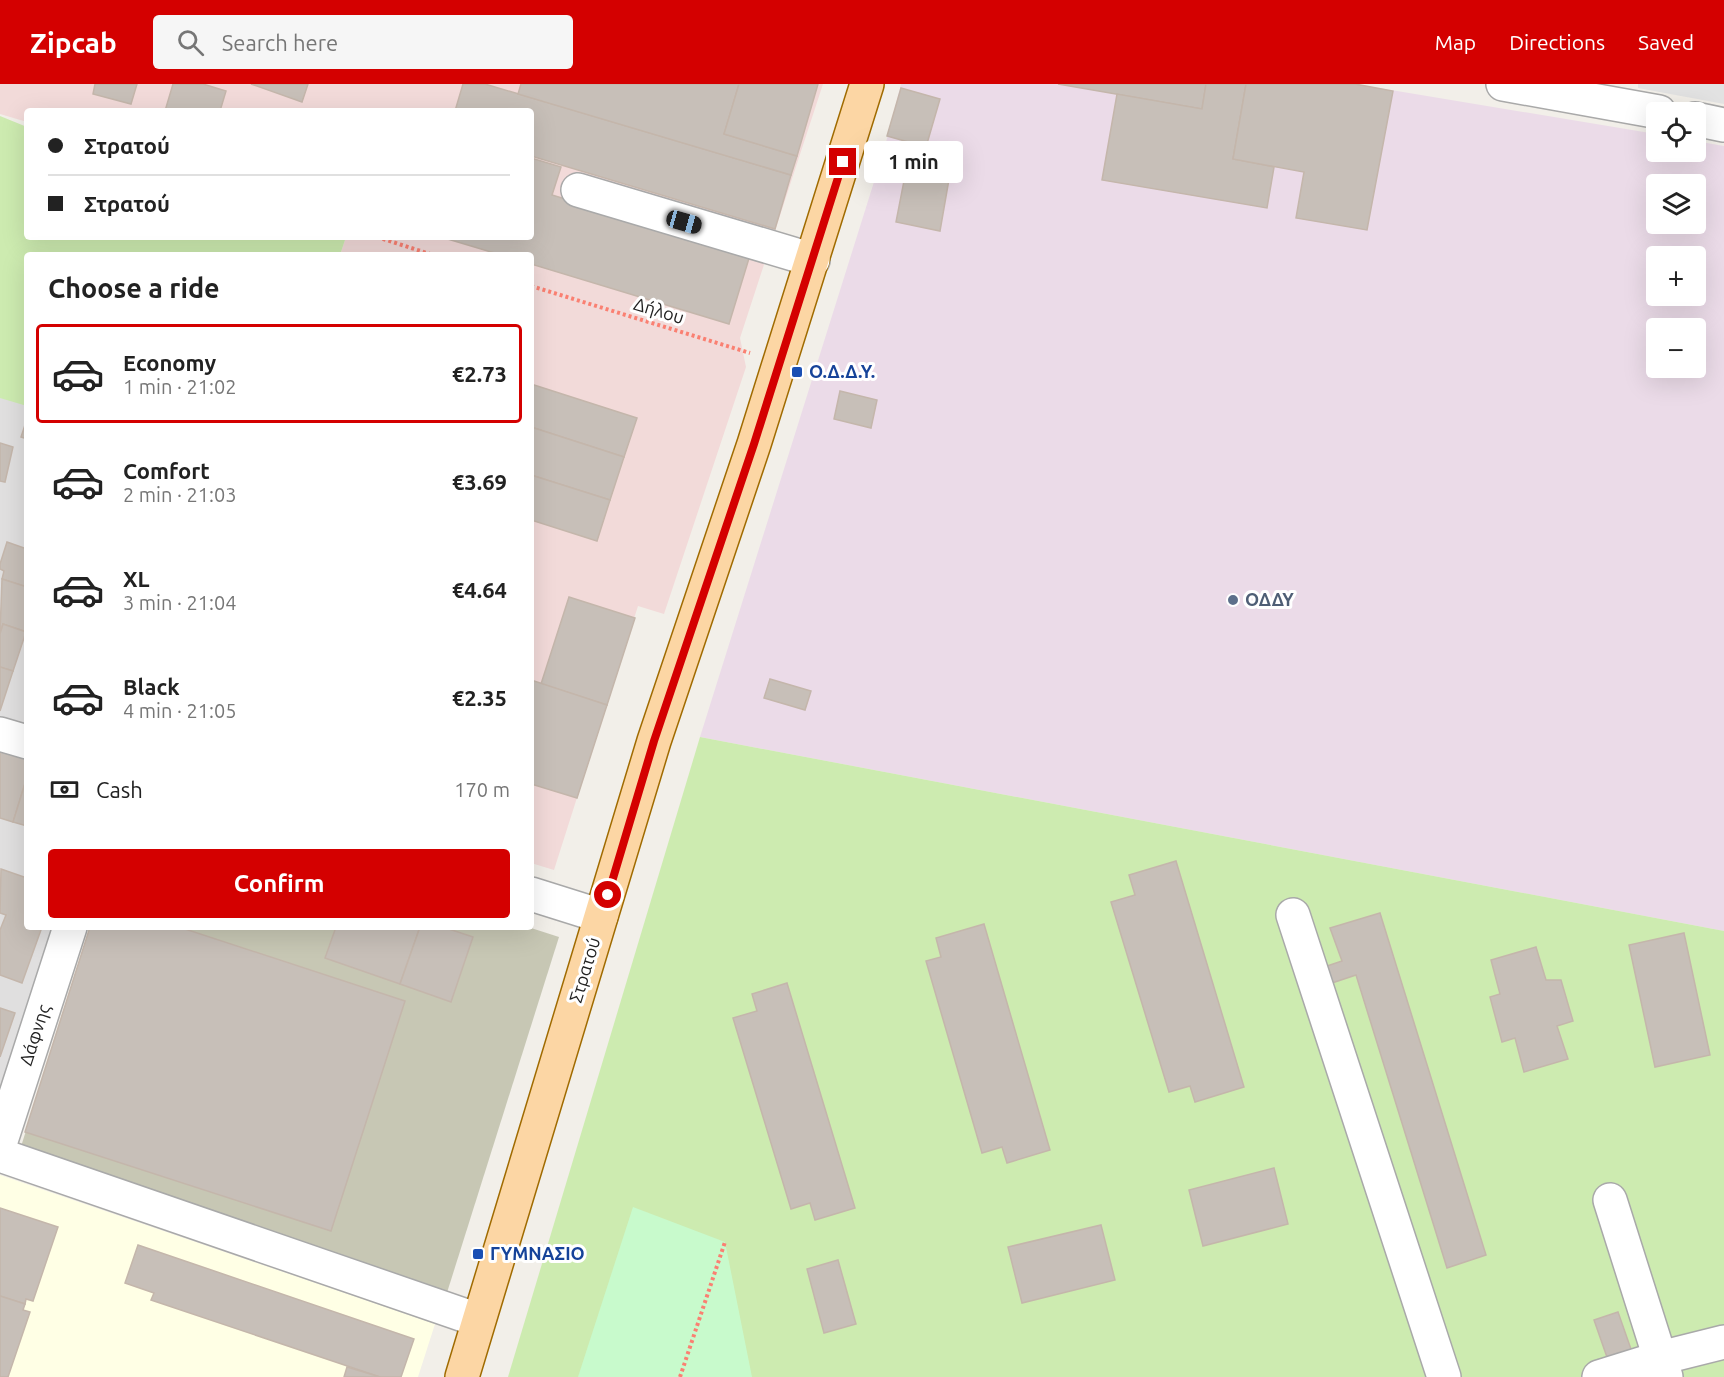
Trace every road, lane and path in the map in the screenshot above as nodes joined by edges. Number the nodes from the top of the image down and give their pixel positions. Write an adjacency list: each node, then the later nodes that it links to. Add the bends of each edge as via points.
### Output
1 (867, 84): 9 (main road, Στρατού)
2 (1503, 84): 3 (street)
3 (1646, 110)
4 (1706, 121): 5 (street)
5 (1724, 125)
6 (578, 190): 9 (street)
7 (386, 240): 8 (path)
8 (424, 252)
9 (813, 260): 11 (main road, Στρατού)
10 (534, 287): 11 (path, Δήλου)
11 (780, 362): 16 (main road, Στρατού, via 654,741)
12 (0, 734): 13 (street)
13 (24, 741)
14 (534, 895): 16 (street)
15 (1293, 915): 27 (street)
16 (601, 916): 22 (main road, Στρατού)
17 (69, 930): 18 (street, Δάφνης)
18 (0, 1144)
19 (0, 1155): 22 (street)
20 (1610, 1200): 24 (street)
21 (725, 1242): 26 (path)
22 (478, 1320): 25 (main road, Στρατού)
23 (1724, 1342): 24 (street)
24 (1663, 1368): 28 (street)
25 (462, 1377)
26 (680, 1377)
27 (1444, 1377)
28 (1599, 1377)

